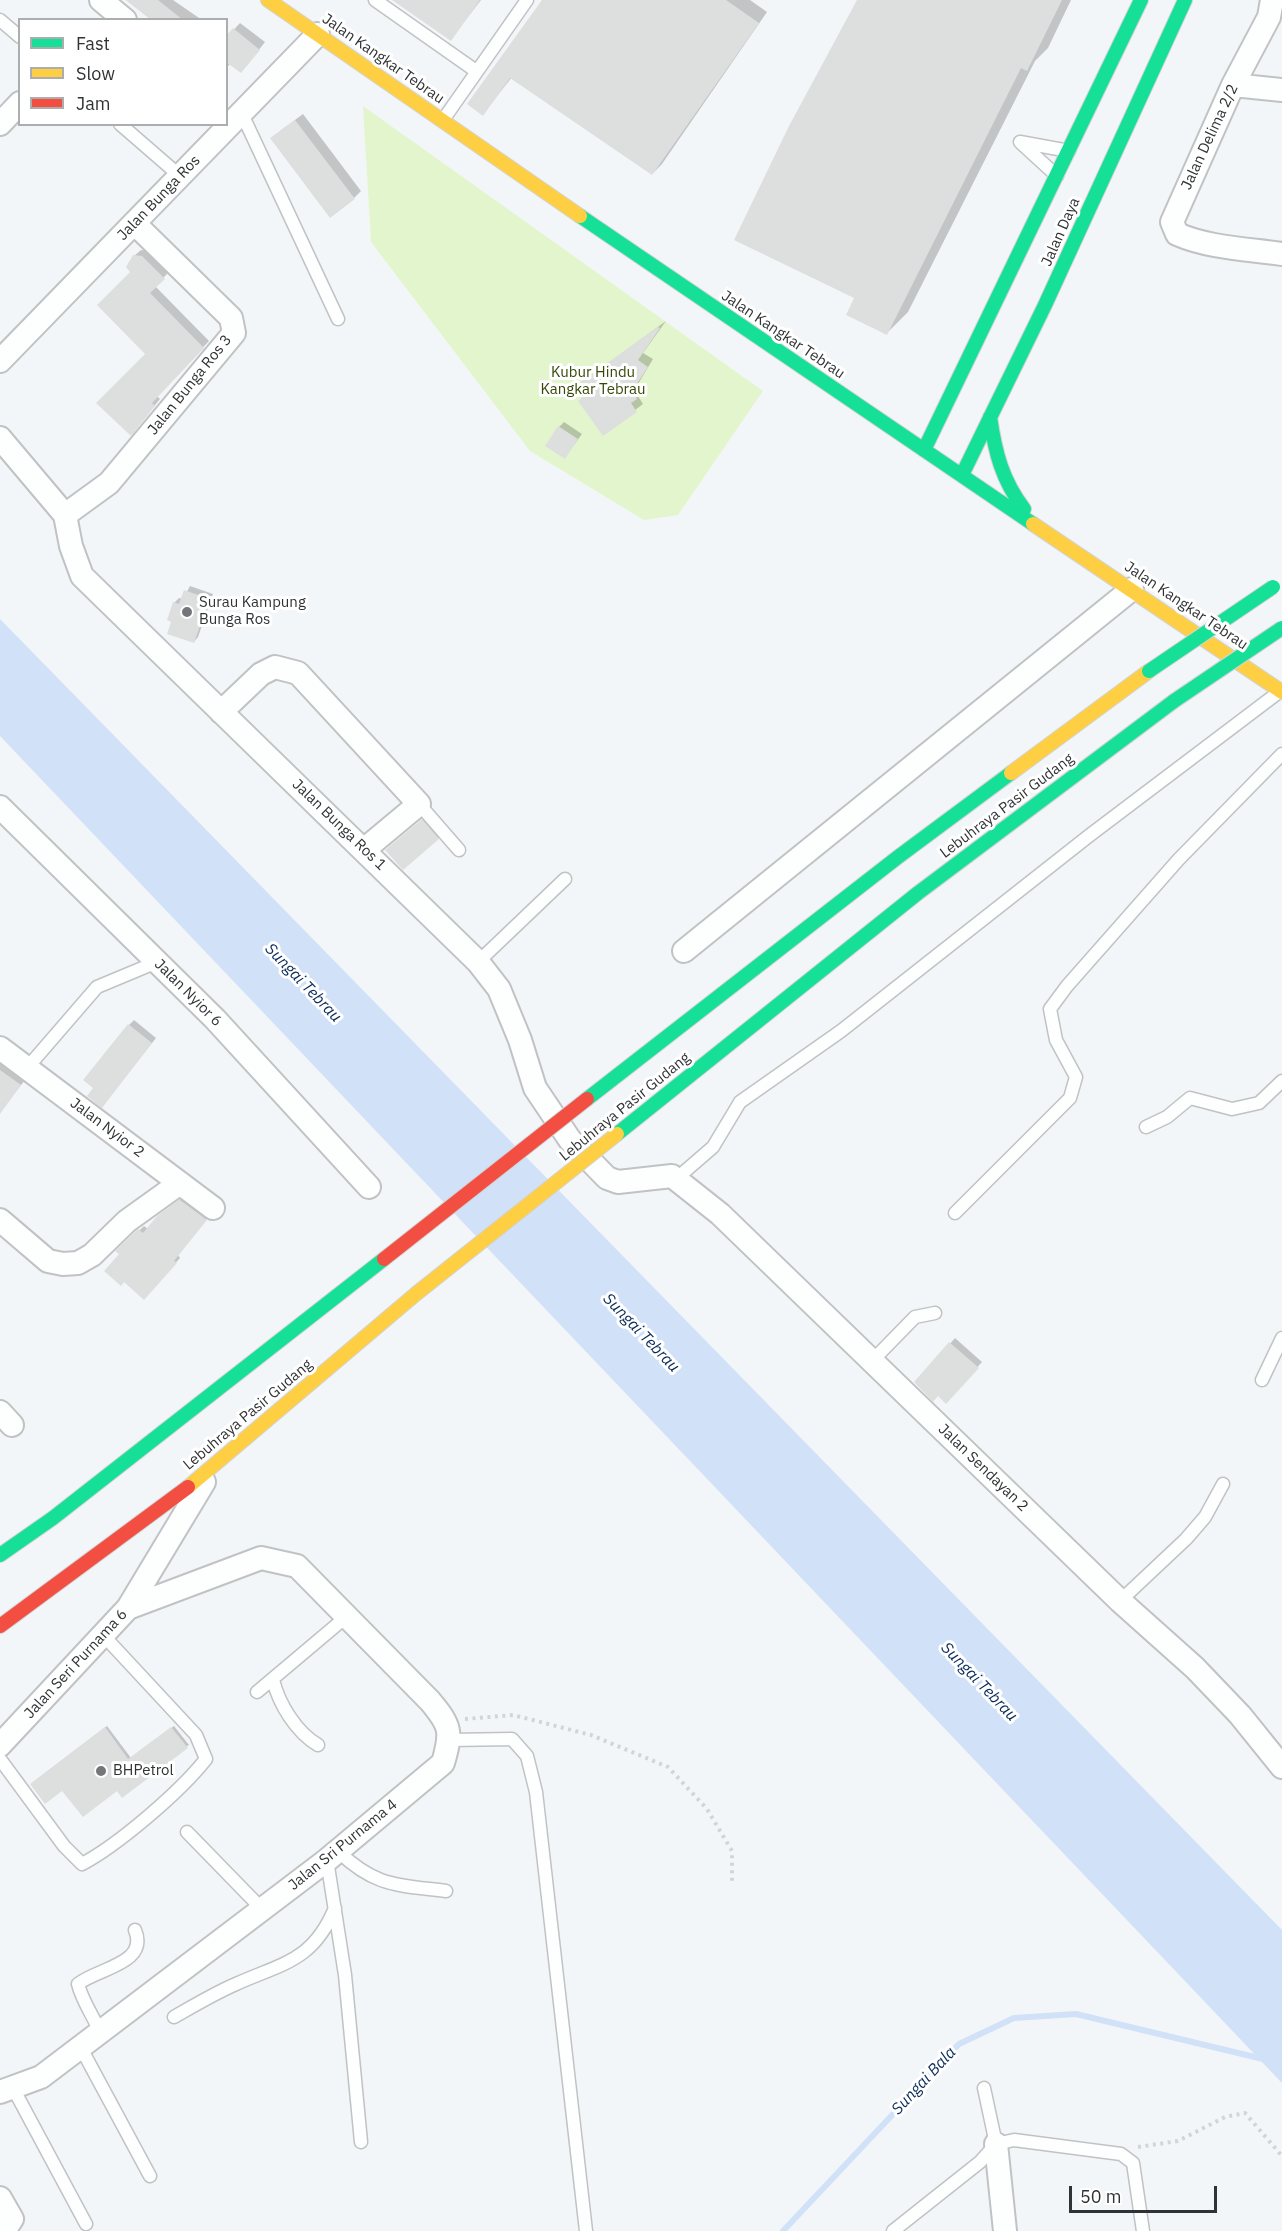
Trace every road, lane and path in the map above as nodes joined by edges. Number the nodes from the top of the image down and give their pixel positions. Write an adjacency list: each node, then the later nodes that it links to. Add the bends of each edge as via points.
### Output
1 (101, 0): 8 (street)
2 (268, 0): 10 (main road, Jalan Kangkar Tebrau)
3 (375, 0): 12 (lane)
4 (527, 0): 12 (lane)
5 (1141, 0): 22 (main road, Jalan Daya)
6 (1185, 0): 15 (main road, Jalan Daya)
7 (1272, 0): 13 (street, Jalan Delima 2/2, via 1269,17)
8 (123, 18)
9 (0, 20): 11 (lane)
10 (318, 34): 17 (street, Jalan Bunga Ros); 18 (main road, Jalan Kangkar Tebrau)
11 (18, 35)
12 (476, 71): 18 (lane)
13 (1233, 85): 14 (street); 27 (street, Jalan Delima 2/2, via 1172,222 1178,234)
14 (1282, 90)
15 (1136, 105): 25 (main road, via 1093,177); 34 (main road, Jalan Daya, via 1046,305)
16 (18, 106): 19 (street)
17 (234, 108): 28 (lane)
18 (442, 121): 31 (main road, Jalan Kangkar Tebrau)
19 (0, 124)
20 (122, 126): 23 (lane)
21 (220, 126): 23 (street, Jalan Bunga Ros)
22 (1075, 157): 24 (main road, Jalan Daya); 24 (lane, via 1020,142)
23 (180, 176): 26 (street, Jalan Bunga Ros)
24 (1058, 177): 30 (main road, Jalan Daya)
25 (1083, 183)
26 (134, 224): 29 (street, Jalan Bunga Ros); 38 (street, Jalan Bunga Ros 3, via 231,318 234,333 109,483)
27 (1282, 254)
28 (338, 319)
29 (0, 361)
30 (954, 394): 32 (main road); 36 (main road, Jalan Daya)
31 (866, 411): 33 (main road); 36 (main road, Jalan Kangkar Tebrau)
32 (923, 412)
33 (896, 415)
34 (990, 417): 37 (main road, Jalan Daya); 39 (main road, via 1001,477)
35 (0, 438): 38 (street)
36 (924, 450): 37 (main road, Jalan Kangkar Tebrau)
37 (962, 475): 39 (main road, Jalan Kangkar Tebrau)
38 (65, 515): 44 (street, Jalan Bunga Ros 1, via 70,546 82,576)
39 (1037, 526): 41 (main road, Jalan Kangkar Tebrau)
40 (1277, 584): 70 (main road, Lebuhraya Pasir Gudang, bridge, via 1149,671 897,857 53,1518)
41 (1132, 590): 43 (main road, Jalan Kangkar Tebrau); 51 (street)
42 (1282, 628): 68 (main road, Lebuhraya Pasir Gudang, bridge, via 1174,701 918,893 417,1293)
43 (1281, 692): 58 (lane, via 1090,835 841,1031 740,1102 713,1148)
44 (221, 712): 46 (street, via 261,674 275,667 298,673); 48 (street, Jalan Bunga Ros 1)
45 (1282, 754): 62 (lane, via 1179,859 1050,1009 1056,1040 1076,1077 1070,1098)
46 (419, 804): 48 (street); 49 (lane)
47 (0, 807): 52 (street, Jalan Nyior 6)
48 (365, 849): 53 (street, Jalan Bunga Ros 1)
49 (459, 850)
50 (565, 879): 53 (lane)
51 (684, 951)
52 (157, 962): 55 (lane, via 97,987); 60 (street, Jalan Nyior 6)
53 (478, 962): 58 (street, Jalan Bunga Ros 1, via 499,989 535,1088 570,1140 607,1178 618,1182 668,1176)
54 (0, 1048): 55 (street, Jalan Nyior 2)
55 (27, 1068): 59 (street, Jalan Nyior 2)
56 (1282, 1081): 57 (lane, via 1259,1103 1232,1109 1190,1098 1167,1117)
57 (1146, 1127)
58 (676, 1179): 66 (street, Jalan Sendayan 2, via 720,1214)
59 (180, 1183): 61 (street, Jalan Nyior 2); 63 (street, via 78,1263 48,1261)
60 (369, 1187)
61 (213, 1208)
62 (955, 1213)
63 (0, 1220)
64 (935, 1313): 66 (lane, via 915,1317)
65 (1282, 1338): 67 (lane)
66 (872, 1361): 71 (street, Jalan Sendayan 2)
67 (1262, 1380)
68 (211, 1470): 72 (street); 74 (main road, Lebuhraya Pasir Gudang)
69 (1224, 1484): 71 (lane, via 1205,1517 1186,1539)
70 (0, 1555)
71 (1120, 1601): 82 (street, Jalan Sendayan 2, via 1195,1668)
72 (128, 1608): 73 (street, Jalan Seri Purnama 6, via 261,1557 297,1566); 75 (street, Jalan Seri Purnama 6)
73 (346, 1617): 76 (lane); 78 (street, via 430,1701)
74 (0, 1626)
75 (104, 1636): 79 (street, Jalan Seri Purnama 6); 81 (lane, via 196,1735 206,1759 193,1775 102,1854 82,1864 64,1846)
76 (273, 1680): 77 (lane); 80 (lane, via 277,1697 302,1732)
77 (257, 1692)
78 (448, 1730): 84 (street, Jalan Sri Purnama 4, via 442,1763); 85 (path, via 513,1715 591,1735 668,1767 707,1809 732,1851); 103 (lane, via 512,1739 527,1756 536,1792)
79 (0, 1745)
80 (318, 1745)
81 (0, 1759)
82 (1282, 1767)
83 (187, 1832): 88 (lane)
84 (333, 1856): 86 (lane, via 385,1883); 87 (lane); 88 (street, Jalan Sri Purnama 4)
85 (732, 1883)
86 (447, 1891)
87 (336, 1907): 90 (lane, via 326,1931 296,1960 238,1983); 95 (lane)
88 (261, 1908): 91 (street, Jalan Sri Purnama 4)
89 (135, 1930): 91 (lane, via 139,1940 136,1951 78,1984)
90 (174, 2017)
91 (101, 2034): 92 (street, Jalan Sri Purnama 4)
92 (81, 2048): 94 (street, Jalan Sri Purnama 4, via 41,2077); 99 (lane)
93 (984, 2088): 96 (lane)
94 (6, 2090): 101 (lane)
95 (361, 2142)
96 (996, 2144): 97 (lane, via 1014,2139); 104 (lane, via 980,2162); 105 (street)
97 (1120, 2154): 98 (path, via 1141,2146 1178,2141 1225,2117 1245,2113); 106 (lane, via 1133,2163)
98 (1282, 2156)
99 (150, 2176)
100 (0, 2198): 102 (street, via 12,2219)
101 (86, 2224)
102 (4, 2231)
103 (586, 2231)
104 (892, 2231)
105 (1005, 2231)
106 (1143, 2231)

